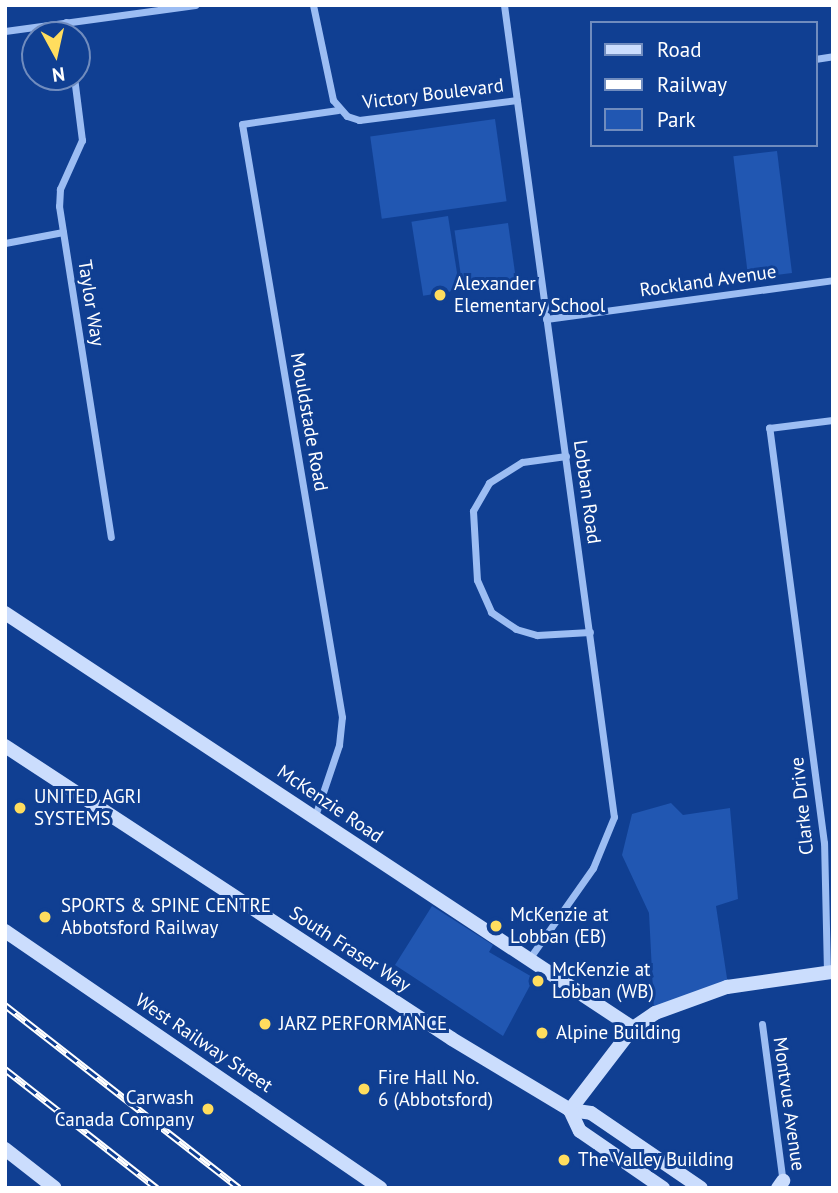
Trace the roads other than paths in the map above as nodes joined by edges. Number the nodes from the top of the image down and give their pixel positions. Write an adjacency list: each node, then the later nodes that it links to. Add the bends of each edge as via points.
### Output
1 (195, 5): 4 (street)
2 (313, 5): 7 (street, Victory Boulevard)
3 (504, 5): 6 (street, Lobban Road)
4 (74, 21)
5 (76, 91): 8 (street, Taylor Way, via 82,139 60,188)
6 (517, 100): 7 (street, Victory Boulevard, via 359,120); 11 (street, Lobban Road)
7 (338, 110): 18 (street, Mouldstade Road, via 242,124 342,717 339,746)
8 (63, 232): 9 (street); 14 (street, Taylor Way)
9 (5, 243)
10 (833, 280): 11 (street, Rockland Avenue)
11 (547, 319): 13 (street, Lobban Road)
12 (833, 420): 21 (street, Clarke Drive, via 769,428 824,843)
13 (566, 456): 16 (street, Lobban Road); 16 (street, via 522,462 489,484 473,511 475,566 491,612 516,629 537,635)
14 (111, 537)
15 (5, 613): 18 (street, McKenzie Road)
16 (590, 632): 20 (street, Lobban Road, via 614,817 593,868)
17 (5, 746): 24 (street, South Fraser Way, via 452,1039)
18 (314, 816): 20 (street, McKenzie Road)
19 (5, 932): 28 (street, West Railway Street)
20 (528, 959): 23 (street, McKenzie Road)
21 (830, 972): 23 (street, via 706,992 679,1001)
22 (762, 1024): 26 (street, Montvue Avenue)
23 (632, 1028): 24 (street)
24 (570, 1110): 29 (street, South Fraser Way, via 580,1131); 30 (street, South Fraser Way, via 591,1113)
25 (5, 1149): 27 (street)
26 (782, 1185)
27 (55, 1188)
28 (381, 1188)
29 (663, 1188)
30 (701, 1188)

